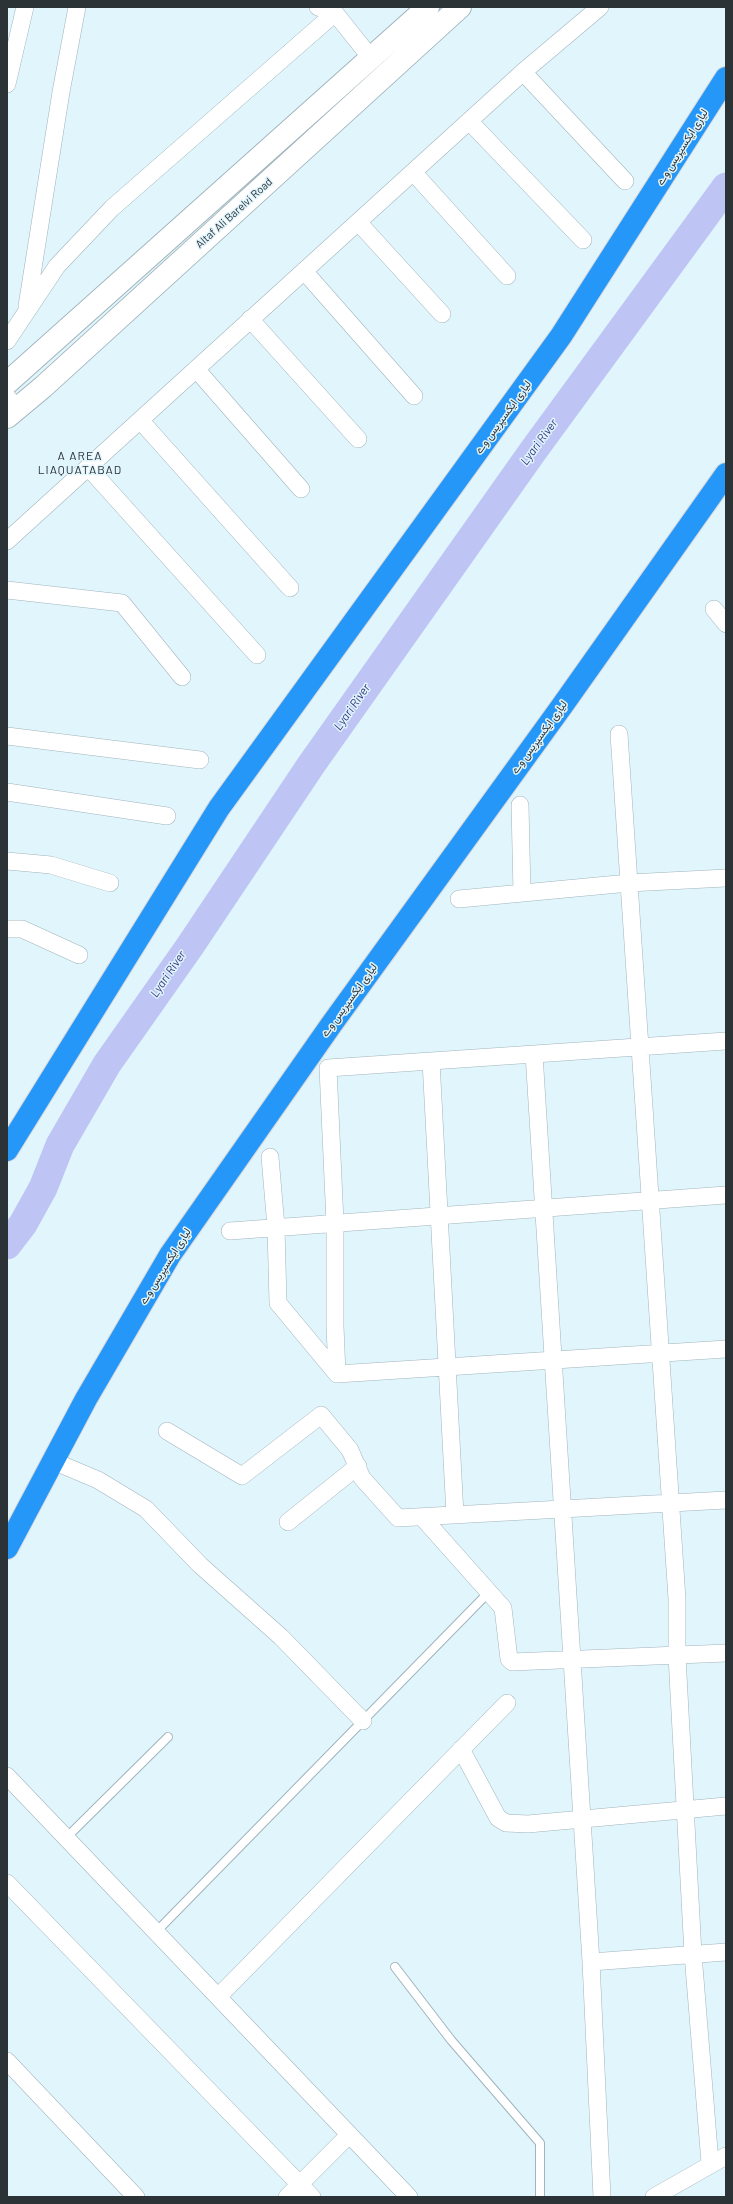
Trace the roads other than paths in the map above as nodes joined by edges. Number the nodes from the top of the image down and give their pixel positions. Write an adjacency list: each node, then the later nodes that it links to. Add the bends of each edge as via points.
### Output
1 (25, 7): 10 (street)
2 (77, 7): 19 (street)
3 (318, 7): 7 (street)
4 (428, 7): 8 (main road)
5 (460, 7): 26 (main road, Altaf Ali Barelvi Road)
6 (600, 7): 9 (street)
7 (335, 13): 8 (street); 19 (street, via 112,208 57,266)
8 (371, 58): 24 (main road)
9 (523, 72): 12 (street); 14 (street)
10 (8, 75)
11 (726, 78): 57 (highway, لیاری ایکسپریس وے, via 561,336 219,808)
12 (469, 121): 13 (street); 16 (street)
13 (413, 172): 15 (street); 18 (street)
14 (625, 181)
15 (358, 222): 17 (street); 20 (street)
16 (584, 240)
17 (304, 271): 21 (street); 25 (street)
18 (507, 276)
19 (26, 312): 22 (street)
20 (442, 314)
21 (250, 320): 23 (street); 28 (street)
22 (7, 341)
23 (196, 369): 27 (street); 31 (street)
24 (7, 383)
25 (414, 396)
26 (10, 408)
27 (140, 420): 29 (street); 33 (street)
28 (358, 439)
29 (88, 467): 32 (street); 37 (street)
30 (726, 474): 72 (highway, لیاری ایکسپریس وے, via 202,1208 145,1297)
31 (301, 489)
32 (7, 541)
33 (290, 588)
34 (7, 590): 38 (street, via 122,603)
35 (714, 609): 36 (street)
36 (726, 624)
37 (257, 654)
38 (182, 677)
39 (619, 734): 47 (street)
40 (7, 736): 41 (street)
41 (200, 760)
42 (7, 792): 44 (street)
43 (520, 805): 49 (street)
44 (167, 816)
45 (7, 861): 48 (street, via 51,865)
46 (726, 878): 47 (street)
47 (629, 883): 49 (street); 54 (street)
48 (110, 884)
49 (522, 893): 50 (street)
50 (459, 899)
51 (7, 929): 52 (street, via 22,929)
52 (79, 956)
53 (726, 1042): 54 (street)
54 (640, 1047): 55 (street); 60 (street)
55 (534, 1054): 56 (street); 61 (street)
56 (431, 1061): 62 (street); 63 (street, via 328,1068)
57 (7, 1150)
58 (270, 1157): 64 (street)
59 (726, 1194): 60 (street)
60 (650, 1200): 61 (street); 67 (street)
61 (544, 1208): 62 (street); 68 (street)
62 (439, 1215): 63 (street); 69 (street)
63 (335, 1223): 64 (street); 70 (street)
64 (276, 1227): 65 (street); 70 (street, via 278,1302)
65 (230, 1231)
66 (726, 1349): 67 (street)
67 (660, 1353): 68 (street); 75 (street)
68 (553, 1360): 69 (street); 76 (street)
69 (447, 1366): 70 (street); 77 (street)
70 (337, 1374)
71 (167, 1431): 73 (street, via 242,1476 321,1415 350,1450)
72 (53, 1461): 80 (highway, لیاری ایکسپریس وے); 86 (street, via 98,1480 146,1509 200,1565 281,1637)
73 (358, 1466): 78 (street, via 362,1478 398,1518); 79 (street)
74 (726, 1500): 75 (street)
75 (670, 1503): 76 (street); 83 (street, via 677,1599)
76 (563, 1509): 77 (street); 84 (street)
77 (455, 1515): 78 (street)
78 (422, 1517): 81 (street)
79 (288, 1522)
80 (7, 1548)
81 (488, 1592): 84 (street, via 503,1608 509,1659 512,1662); 86 (lane)
82 (726, 1653): 83 (street)
83 (677, 1656): 84 (street); 91 (street)
84 (572, 1661): 92 (street)
85 (507, 1703): 88 (street)
86 (363, 1721): 95 (lane)
87 (168, 1737): 93 (lane)
88 (461, 1749): 92 (street, via 501,1822 528,1824); 100 (street)
89 (7, 1776): 93 (street)
90 (726, 1806): 91 (street)
91 (686, 1809): 92 (street); 97 (street)
92 (582, 1820): 98 (street)
93 (66, 1838): 95 (street)
94 (7, 1883): 105 (street)
95 (156, 1932): 100 (street)
96 (726, 1952): 97 (street)
97 (693, 1954): 98 (street); 104 (street)
98 (591, 1962): 112 (street)
99 (395, 1967): 111 (lane, via 451,2040 540,2143)
100 (218, 1997): 102 (street)
101 (7, 2062): 107 (street)
102 (349, 2135): 105 (street); 110 (street)
103 (726, 2156): 104 (street)
104 (710, 2163): 106 (street)
105 (300, 2184): 108 (street); 109 (street)
106 (681, 2190): 113 (street)
107 (136, 2197)
108 (287, 2197)
109 (312, 2197)
110 (409, 2197)
111 (540, 2197)
112 (602, 2197)
113 (654, 2197)

